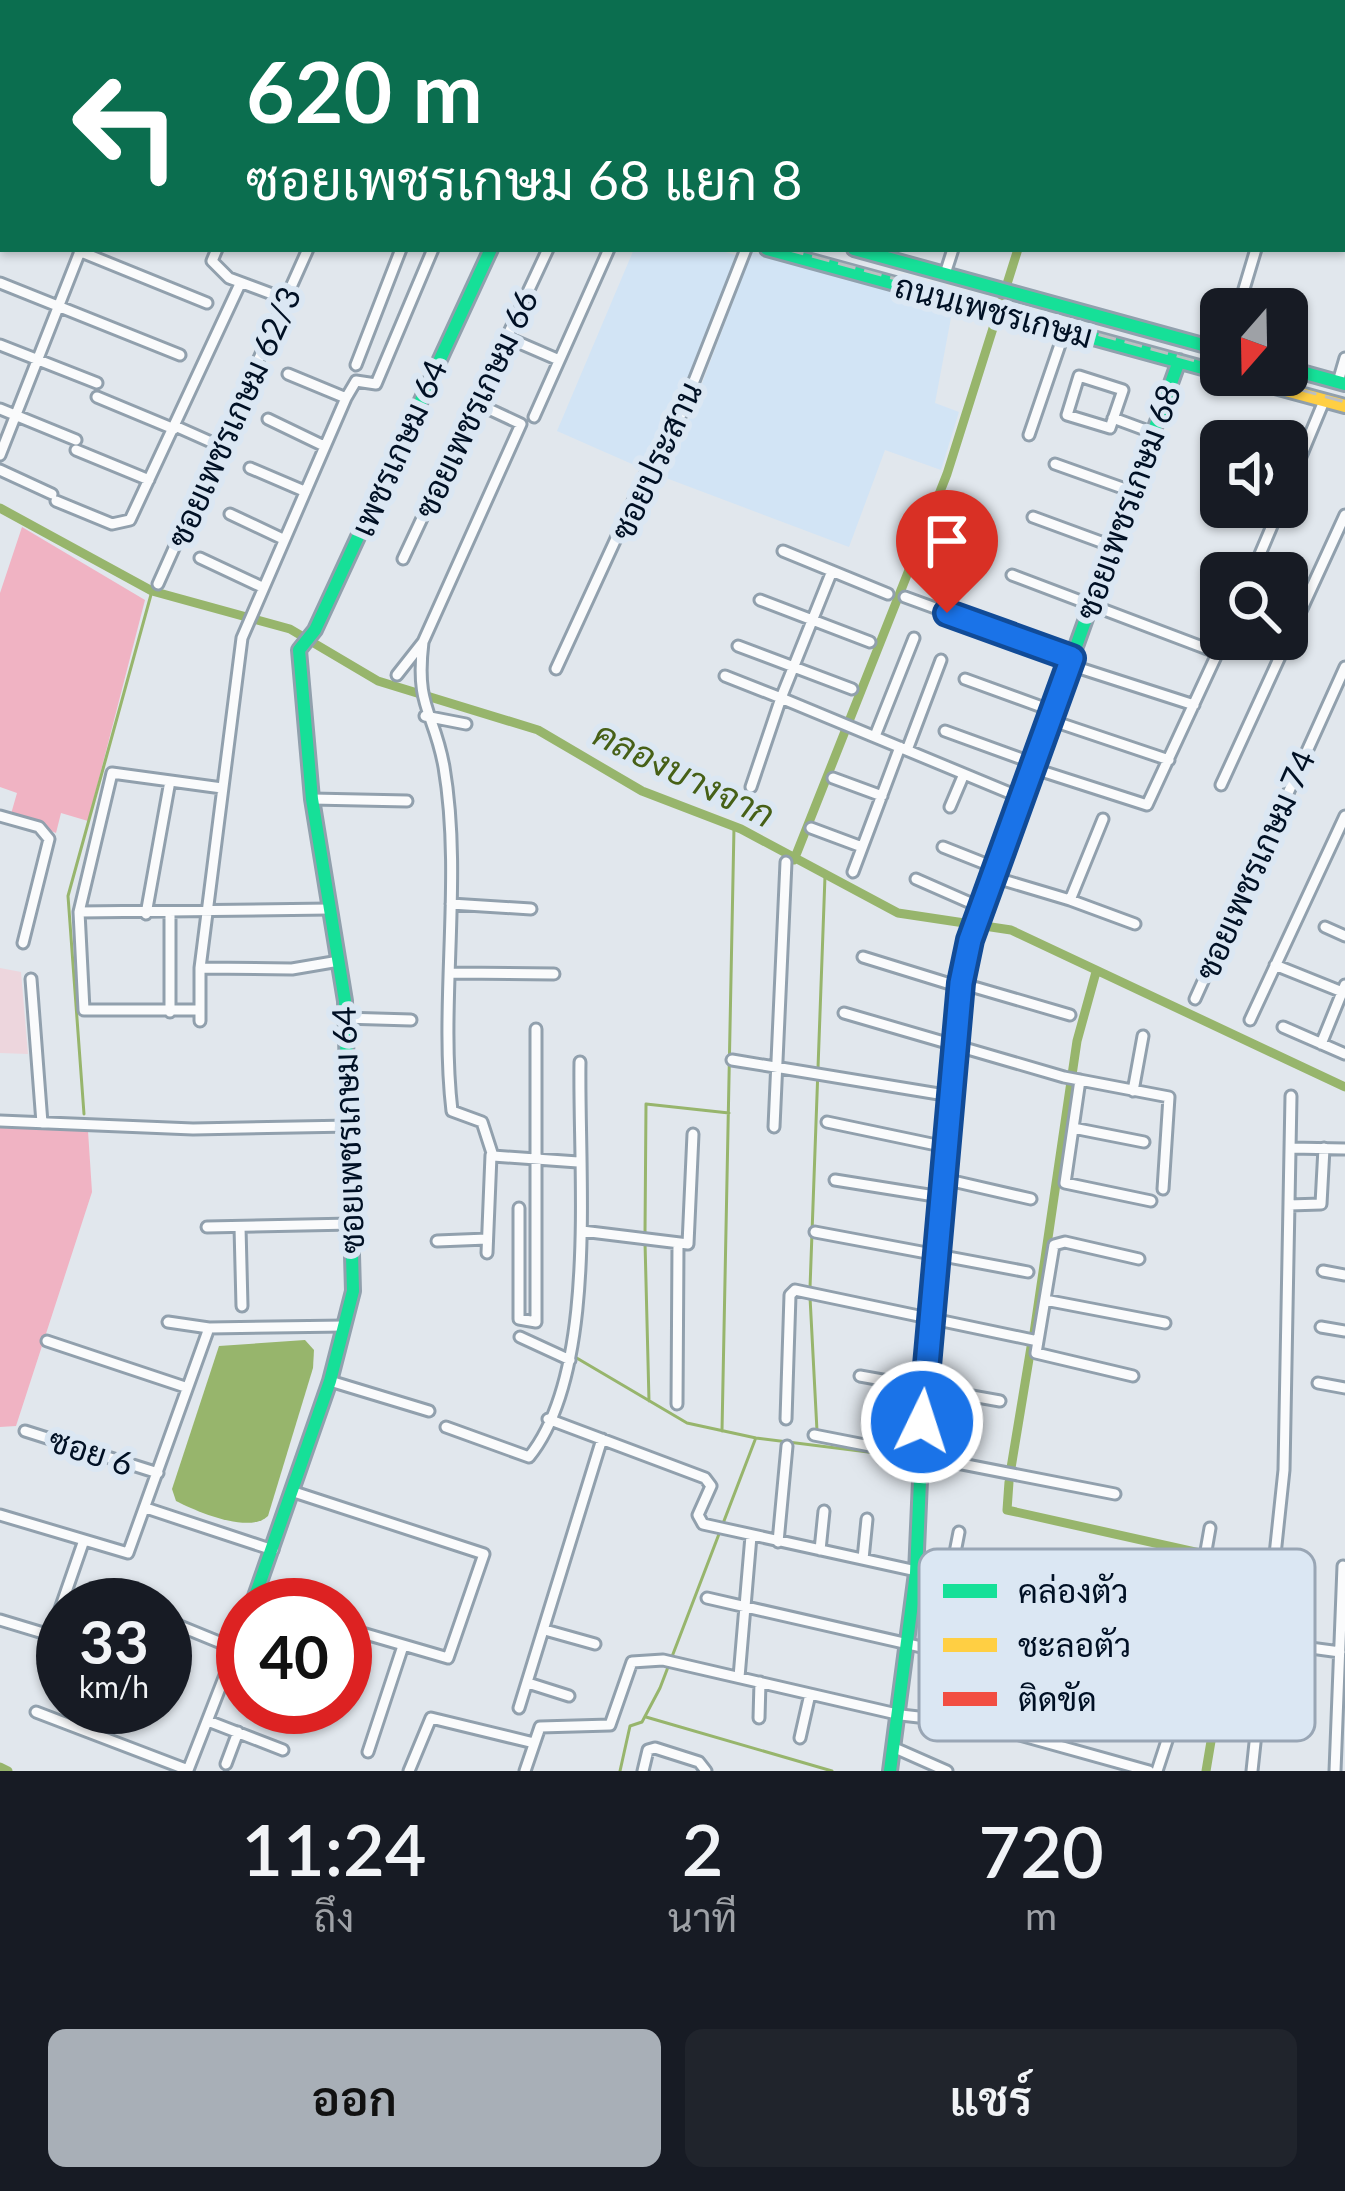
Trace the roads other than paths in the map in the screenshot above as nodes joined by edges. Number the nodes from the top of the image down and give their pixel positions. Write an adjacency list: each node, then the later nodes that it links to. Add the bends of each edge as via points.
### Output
1 (77, 252): 23 (street)
2 (83, 252): 22 (street)
3 (204, 252): 16 (street)
4 (216, 252): 16 (street)
5 (307, 252): 21 (street, ซอยเพชรเกษม 62/3)
6 (400, 252): 33 (street)
7 (432, 252): 41 (street, via 376,384 356,381)
8 (490, 252): 83 (street, เพชรเกษม 64, via 316,630)
9 (547, 252): 25 (street, ซอยเพชรเกษม 66)
10 (608, 252): 30 (street)
11 (745, 252): 90 (street, ซอยประสาน, via 668,447 649,466)
12 (777, 252): 24 (street, ถนนเพชรเกษม)
13 (952, 252): 17 (street)
14 (1255, 252): 20 (street)
15 (899, 255): 17 (street, ถนนเพชรเกษม)
16 (212, 261): 19 (street)
17 (946, 274): 26 (street, ถนนเพชรเกษม)
18 (0, 283): 23 (street)
19 (240, 284): 21 (street); 50 (street)
20 (1244, 288)
21 (288, 300): 54 (street, ซอยเพชรเกษม 62/3)
22 (207, 303)
23 (59, 307): 28 (street); 31 (street)
24 (1066, 330): 32 (street, ถนนเพชรเกษม); 52 (street)
25 (508, 338): 30 (street); 43 (street, ซอยเพชรเกษม 66)
26 (1200, 344)
27 (0, 345): 31 (street)
28 (180, 355)
29 (1345, 358): 37 (street)
30 (560, 360): 47 (street)
31 (39, 361): 38 (street); 46 (street)
32 (1179, 361): 34 (street, ถนนเพชรเกษม); 51 (street, ซอยเพชรเกษม 68)
33 (356, 365)
34 (1200, 367)
35 (288, 374): 41 (street)
36 (1308, 374): 37 (street)
37 (1338, 382): 42 (street)
38 (98, 383)
39 (1307, 396): 42 (street)
40 (97, 397): 50 (street)
41 (346, 398): 55 (street)
42 (1324, 401): 44 (street); 53 (street)
43 (478, 404): 70 (street, ซอยเพชรเกษม 66); 81 (street, via 521,424)
44 (1345, 406)
45 (0, 409): 46 (street)
46 (16, 416): 56 (street); 60 (street)
47 (534, 417)
48 (1113, 418): 48 (street, via 1108,428 1067,415 1079,376 1123,390); 51 (street)
49 (268, 419): 55 (street)
50 (175, 427): 54 (street); 60 (street)
51 (1151, 432): 62 (street, ซอยเพชรเกษม 68)
52 (1029, 435)
53 (1308, 439)
54 (220, 446): 73 (street, ซอยเพชรเกษม 62/3)
55 (324, 446): 61 (street)
56 (0, 455)
57 (1055, 464): 62 (street)
58 (250, 468): 61 (street)
59 (0, 470): 60 (street, via 122,525)
60 (149, 480)
61 (304, 491): 66 (street)
62 (1131, 491): 67 (street, ซอยเพชรเกษม 68)
63 (230, 514): 66 (street)
64 (1345, 515): 109 (street)
65 (1033, 518): 67 (street)
66 (283, 539): 74 (street)
67 (1112, 546): 78 (street, ซอยเพชรเกษม 68)
68 (783, 551): 71 (street)
69 (200, 559): 74 (street)
70 (404, 559)
71 (832, 571): 75 (street); 79 (street)
72 (1012, 574): 78 (street)
73 (158, 584)
74 (262, 587): 111 (street, via 240,646)
75 (888, 594)
76 (905, 597): 88 (street)
77 (760, 600): 79 (street)
78 (1091, 607): 85 (street); 88 (street, ซอยเพชรเกษม 68)
79 (812, 620): 82 (street); 89 (street)
80 (914, 638): 102 (street)
81 (423, 642): 92 (street); 98 (street)
82 (870, 642)
83 (302, 643): 114 (street, ซอยเพชรเกษม 64)
84 (738, 646): 89 (street)
85 (1200, 646)
86 (941, 660): 103 (street)
87 (1215, 660): 97 (street)
88 (1071, 661): 97 (street); 99 (street, ซอยเพชรเกษม 68)
89 (794, 667): 95 (street); 96 (street)
90 (556, 669)
91 (1344, 672): 150 (street, ซอยเพชรเกษม 74)
92 (397, 675)
93 (725, 676): 96 (street)
94 (965, 679): 99 (street)
95 (852, 689)
96 (781, 698): 102 (street); 110 (street)
97 (1194, 706): 104 (street)
98 (424, 713): 100 (street); 129 (street, via 444,768)
99 (1052, 716): 104 (street); 105 (street, ซอยเพชรเกษม 68)
100 (466, 724)
101 (945, 731): 105 (street)
102 (870, 734): 103 (street)
103 (903, 749): 106 (street); 112 (street)
104 (1169, 760): 105 (street, via 1147,806)
105 (1032, 766): 113 (street, ซอยเพชรเกษม 68)
106 (964, 774): 113 (street); 116 (street)
107 (833, 778): 112 (street)
108 (170, 781): 111 (street); 133 (street, via 112,773); 136 (street)
109 (1222, 785)
110 (751, 787)
111 (222, 788): 134 (street)
112 (881, 796): 122 (street)
113 (1022, 798): 126 (street, ซอยเพชรเกษม 68)
114 (312, 799): 115 (street); 130 (street, ซอยเพชรเกษม 64)
115 (407, 801)
116 (950, 806)
117 (1345, 815): 121 (street)
118 (0, 816): 140 (street, via 39,827 49,839)
119 (1103, 819): 128 (street)
120 (811, 828): 122 (street)
121 (1340, 843): 143 (street)
122 (862, 847): 125 (street)
123 (943, 848): 126 (street)
124 (786, 862): 165 (street)
125 (853, 872)
126 (995, 873): 128 (street); 132 (street, ซอยเพชรเกษม 68)
127 (916, 879): 132 (street)
128 (1070, 900): 137 (street)
129 (452, 904): 131 (street); 145 (street)
130 (330, 909): 134 (street); 142 (street, ซอยเพชรเกษม 64)
131 (531, 909)
132 (980, 911): 148 (street, ซอยเพชรเกษม 68)
133 (79, 912): 136 (street); 151 (street, via 83,1009)
134 (207, 912): 135 (street); 144 (street)
135 (170, 913): 136 (street); 151 (street)
136 (146, 914)
137 (1135, 924)
138 (1325, 927): 139 (street)
139 (1345, 936)
140 (23, 943)
141 (863, 957): 148 (street)
142 (339, 962): 144 (street); 154 (street, ซอยเพชรเกษม 64)
143 (1275, 965): 149 (street); 156 (street)
144 (200, 968): 151 (street, via 200,1016)
145 (453, 973): 146 (street); 182 (street, via 452,1111 482,1122)
146 (554, 974)
147 (31, 979): 171 (street)
148 (960, 985): 153 (street); 160 (street, ซอยเพชรเกษม 68)
149 (1344, 990): 161 (street)
150 (1195, 999)
151 (170, 1012)
152 (844, 1012): 160 (street)
153 (1070, 1015)
154 (343, 1018): 155 (street); 173 (street, ซอยเพชรเกษม 64)
155 (411, 1020)
156 (1250, 1020)
157 (1283, 1027): 161 (street)
158 (536, 1029): 183 (street)
159 (1143, 1036): 167 (street)
160 (956, 1042): 166 (street); 168 (street, ซอยเพชรเกษม 68)
161 (1322, 1044): 162 (street)
162 (1345, 1054)
163 (732, 1060): 165 (street)
164 (580, 1062): 184 (street)
165 (776, 1065): 168 (street); 174 (street)
166 (1073, 1079): 167 (street); 175 (street)
167 (1133, 1091): 187 (street, via 1169,1097)
168 (951, 1096): 178 (street, ซอยเพชรเกษม 68)
169 (1291, 1096): 179 (street)
170 (0, 1121): 171 (street)
171 (42, 1123): 173 (street)
172 (826, 1123): 178 (street)
173 (351, 1126): 193 (street, ซอยเพชรเกษม 64)
174 (774, 1127)
175 (1073, 1128): 177 (street); 190 (street, via 1065,1183)
176 (693, 1134): 200 (street, via 692,1240)
177 (1144, 1142)
178 (946, 1147): 185 (street, ซอยเพชรเกษม 68)
179 (1290, 1148): 180 (street); 191 (street)
180 (1324, 1148): 181 (street); 191 (street, via 1321,1204)
181 (1345, 1148)
182 (490, 1155): 183 (street); 198 (street)
183 (536, 1160): 184 (street); 192 (street, via 534,1323 519,1318)
184 (578, 1162): 196 (street)
185 (944, 1179): 188 (street, ซอยเพชรเกษม 68); 189 (street)
186 (835, 1180): 188 (street)
187 (1162, 1189)
188 (941, 1197): 202 (street, ซอยเพชรเกษม 68)
189 (1031, 1199)
190 (1151, 1201)
191 (1288, 1205): 252 (street)
192 (519, 1208)
193 (354, 1224): 195 (street); 212 (street, ซอยเพชรเกษม 64)
194 (207, 1227): 195 (street)
195 (240, 1227): 208 (street)
196 (582, 1231): 200 (street); 219 (street)
197 (815, 1232): 202 (street)
198 (487, 1239): 199 (street); 201 (street)
199 (437, 1240)
200 (678, 1244): 228 (street)
201 (487, 1253)
202 (935, 1255): 205 (street); 209 (street, ซอยเพชรเกษม 68)
203 (1139, 1259): 207 (street, via 1054,1245)
204 (1323, 1271): 206 (street)
205 (1028, 1272)
206 (1345, 1275)
207 (1045, 1300): 211 (street); 218 (street)
208 (242, 1306)
209 (930, 1319): 218 (street); 225 (street, ซอยเพชรเกษม 68); 231 (street, via 791,1292)
210 (168, 1322): 214 (street)
211 (1165, 1322)
212 (346, 1326): 214 (street); 222 (street, ซอยเพชรเกษม 64)
213 (1321, 1327): 215 (street)
214 (209, 1328): 224 (street)
215 (1345, 1331)
216 (520, 1337): 219 (street)
217 (47, 1341): 224 (street)
218 (1038, 1341): 221 (street, via 1039,1358)
219 (572, 1356): 230 (street)
220 (860, 1376): 225 (street)
221 (1133, 1376)
222 (330, 1381): 229 (street); 239 (street, ซอยเพชรเกษม 64)
223 (1318, 1383): 226 (street)
224 (185, 1387): 238 (street)
225 (924, 1388): 227 (street); 237 (street, ซอยเพชรเกษม 68)
226 (1345, 1388)
227 (1000, 1401)
228 (677, 1404)
229 (429, 1411)
230 (548, 1419): 232 (street, via 529,1457); 235 (street)
231 (786, 1420)
232 (446, 1427)
233 (25, 1431): 238 (street, ซอย 6)
234 (814, 1436): 237 (street)
235 (602, 1439): 247 (street, via 705,1478 710,1490 699,1520); 264 (street)
236 (788, 1446): 248 (street)
237 (920, 1457): 240 (street); 257 (street, ซอยเพชรเกษม 68)
238 (158, 1473): 241 (street)
239 (294, 1492): 253 (street, ซอยเพชรเกษม 64); 270 (street, via 484,1554 452,1654)
240 (1115, 1494)
241 (146, 1508): 249 (street, via 128,1553); 253 (street)
242 (824, 1511): 254 (street)
243 (0, 1515): 249 (street)
244 (867, 1520): 255 (street)
245 (1210, 1528): 251 (street)
246 (958, 1532): 250 (street)
247 (751, 1536): 248 (street); 262 (street)
248 (778, 1542): 254 (street)
249 (83, 1543): 259 (street)
250 (955, 1549)
251 (1206, 1549)
252 (1277, 1549)
253 (273, 1550): 260 (street, ซอยเพชรเกษม 64)
254 (820, 1550): 255 (street)
255 (862, 1559): 257 (street)
256 (1343, 1566): 272 (street)
257 (916, 1573): 258 (street); 267 (street, ซอยเพชรเกษม 68)
258 (919, 1573)
259 (71, 1578)
260 (262, 1578)
261 (707, 1598): 262 (street)
262 (744, 1606): 267 (street); 273 (street)
263 (0, 1622): 265 (street)
264 (545, 1630): 268 (street); 274 (street)
265 (36, 1631)
266 (372, 1636): 270 (street)
267 (908, 1643): 269 (street); 280 (street, ซอยเพชรเกษม 68)
268 (596, 1644)
269 (919, 1645)
270 (403, 1646): 296 (street)
271 (1315, 1650): 272 (street)
272 (1340, 1652): 288 (street)
273 (739, 1678): 275 (street); 293 (street, via 668,1661 632,1662 610,1725 540,1727)
274 (528, 1682): 277 (street); 279 (street)
275 (760, 1682): 276 (street); 282 (street)
276 (809, 1694): 280 (street); 289 (street)
277 (569, 1696)
278 (216, 1700): 283 (street)
279 (519, 1708)
280 (901, 1714): 281 (street); 294 (street, ซอยเพชรเกษม 68)
281 (919, 1716)
282 (759, 1718)
283 (208, 1721): 284 (street); 298 (street)
284 (216, 1724)
285 (95, 1734): 298 (street)
286 (237, 1734): 297 (street)
287 (243, 1734): 295 (street)
288 (1340, 1736): 307 (street)
289 (800, 1738)
290 (1043, 1741): 305 (street)
291 (1165, 1741): 305 (street)
292 (1256, 1741): 306 (street)
293 (534, 1743): 299 (street, via 431,1718); 300 (street)
294 (897, 1749): 303 (street, ซอยเพชรเกษม 68); 304 (street)
295 (283, 1750)
296 (368, 1752)
297 (226, 1764)
298 (190, 1770)
299 (409, 1771)
300 (525, 1771)
301 (643, 1771): 302 (street, via 655,1748)
302 (706, 1771)
303 (890, 1771)
304 (947, 1771)
305 (1153, 1771)
306 (1252, 1771)
307 (1335, 1771)

